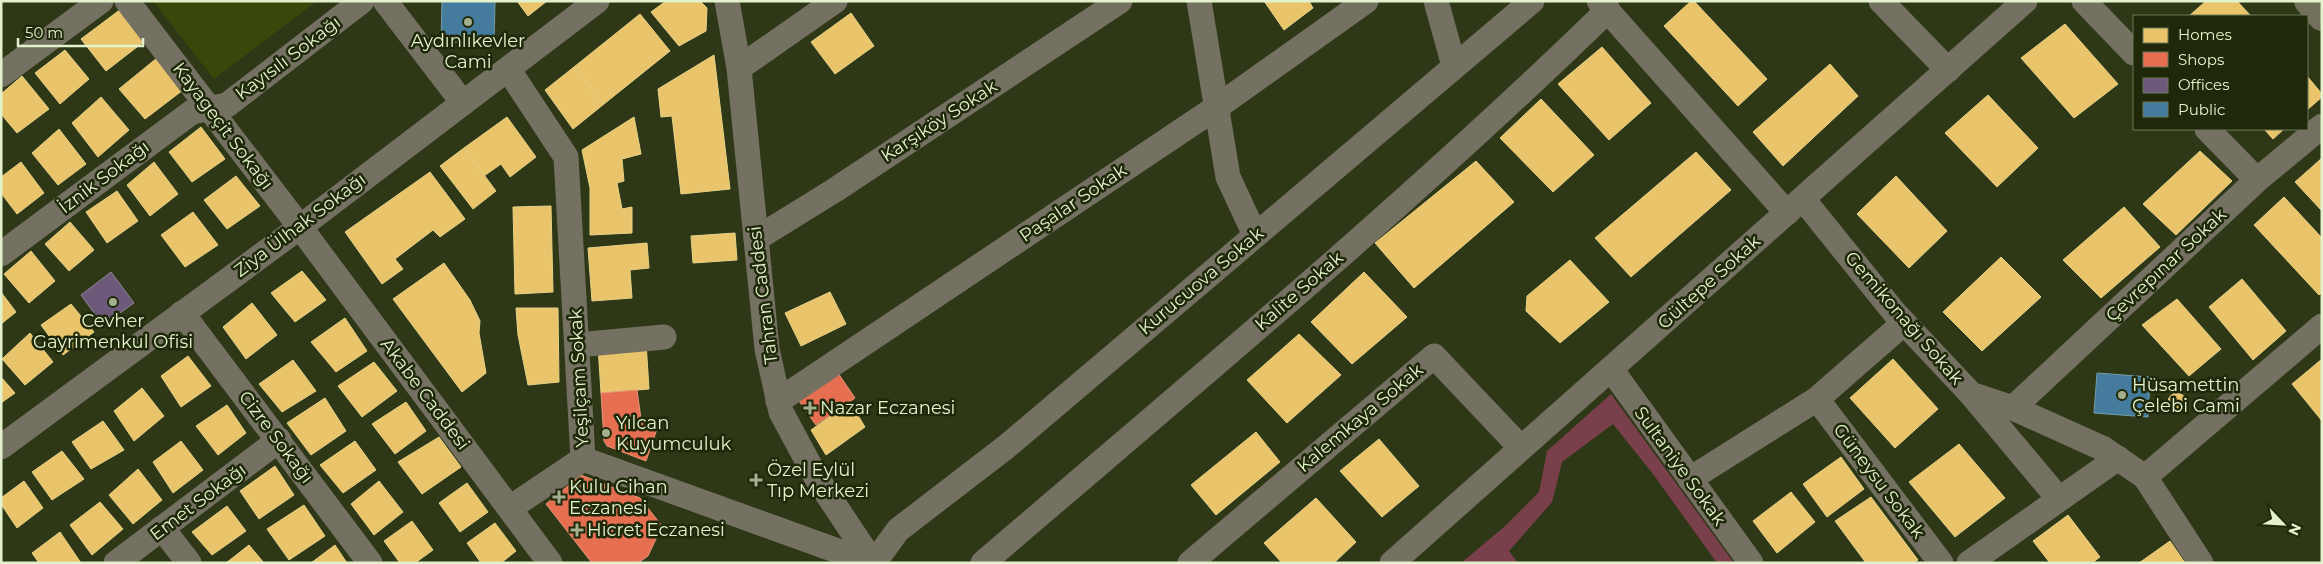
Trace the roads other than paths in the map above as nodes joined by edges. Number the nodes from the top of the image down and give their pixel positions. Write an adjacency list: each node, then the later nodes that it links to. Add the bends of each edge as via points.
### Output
1 (101, 1): 24 (street)
2 (127, 1): 27 (street, Kayageçit Sokağı)
3 (362, 1): 27 (street, Kayısılı Sokağı, via 227,105)
4 (385, 1): 25 (street)
5 (597, 1): 22 (street, Ziya Ülhak Sokağı)
6 (727, 1): 21 (street, Tahran Caddesi)
7 (835, 1): 21 (street)
8 (1120, 1): 34 (street, Karşıköy Sokak)
9 (1199, 1): 26 (street)
10 (1366, 1): 26 (street, Paşalar Sokak)
11 (1436, 1): 20 (street)
12 (1532, 1): 20 (street, Kurucuova Sokak)
13 (1881, 1): 23 (street)
14 (2025, 1): 23 (street, Gültepe Sokak)
15 (2084, 1): 19 (street)
16 (2308, 1): 18 (main road)
17 (1603, 6): 31 (street, Gemikonağı Sokak); 61 (street, Kalite Sokak, via 1552,65 1370,230)
18 (2322, 17)
19 (2133, 52)
20 (1454, 66): 33 (street, Kurucuova Sokak)
21 (739, 68): 34 (street, Tahran Caddesi)
22 (508, 69): 25 (street, Ziya Ülhak Sokağı); 40 (street, Yeşilçam Sokak, via 566,158)
23 (1948, 70): 31 (street, Gültepe Sokak)
24 (1, 75)
25 (463, 103): 32 (street, Ziya Ülhak Sokağı)
26 (1217, 107): 33 (street, via 1228,177); 44 (street, Paşalar Sokak)
27 (210, 108): 32 (street, Kayageçit Sokağı); 35 (street, İznik Sokağı, via 192,112)
28 (2322, 126): 30 (street, Çevrepınar Sokak)
29 (2208, 130): 30 (street)
30 (2257, 180): 45 (street, Çevrepınar Sokak)
31 (1795, 206): 37 (street, Gemikonağı Sokak); 41 (street, Gültepe Sokak)
32 (300, 227): 36 (street, Ziya Ülhak Sokağı); 54 (street, Akabe Caddesi)
33 (1255, 235): 60 (street, Kurucuova Sokak, via 1006,447 898,530)
34 (756, 239): 44 (street, Tahran Caddesi, via 767,349)
35 (1, 254)
36 (182, 313): 46 (street, Cizre Sokağı); 47 (street, Ziya Ülhak Sokağı)
37 (1904, 323): 42 (street, Gemikonağı Sokak); 43 (street)
38 (2322, 326): 51 (street)
39 (664, 337): 40 (street)
40 (577, 345): 50 (street, Yeşilçam Sokak)
41 (1611, 369): 48 (street, Gültepe Sokak); 52 (street, Sultaniye Sokak)
42 (1971, 394): 45 (street, Gemikonağı Sokak); 53 (street)
43 (1817, 399): 52 (street); 65 (street, Güneysu Sokak)
44 (778, 400): 60 (street, Tahran Caddesi, via 781,412 816,477)
45 (2013, 408): 49 (street, Gemikonağı Sokak)
46 (279, 440): 55 (street, Emet Sokağı); 58 (street, Cizre Sokağı)
47 (1, 447)
48 (1521, 448): 62 (street, Kalemkaya Sokak, via 1434,356); 63 (street, Gültepe Sokak)
49 (2118, 458): 51 (street, Gemikonağı Sokak); 53 (street)
50 (583, 459): 54 (street); 60 (street, Yeşilçam Sokak)
51 (2145, 477): 67 (street, Gemikonağı Sokak)
52 (1690, 479): 64 (street, Sultaniye Sokak)
53 (2059, 499): 66 (street)
54 (510, 508): 59 (street, Akabe Caddesi)
55 (162, 528): 56 (street, Emet Sokağı); 57 (street)
56 (116, 563)
57 (189, 563)
58 (370, 563)
59 (550, 563)
60 (872, 563)
61 (982, 563)
62 (1190, 563)
63 (1392, 563)
64 (1751, 563)
65 (1941, 563)
66 (1969, 563)
67 (2201, 563)

